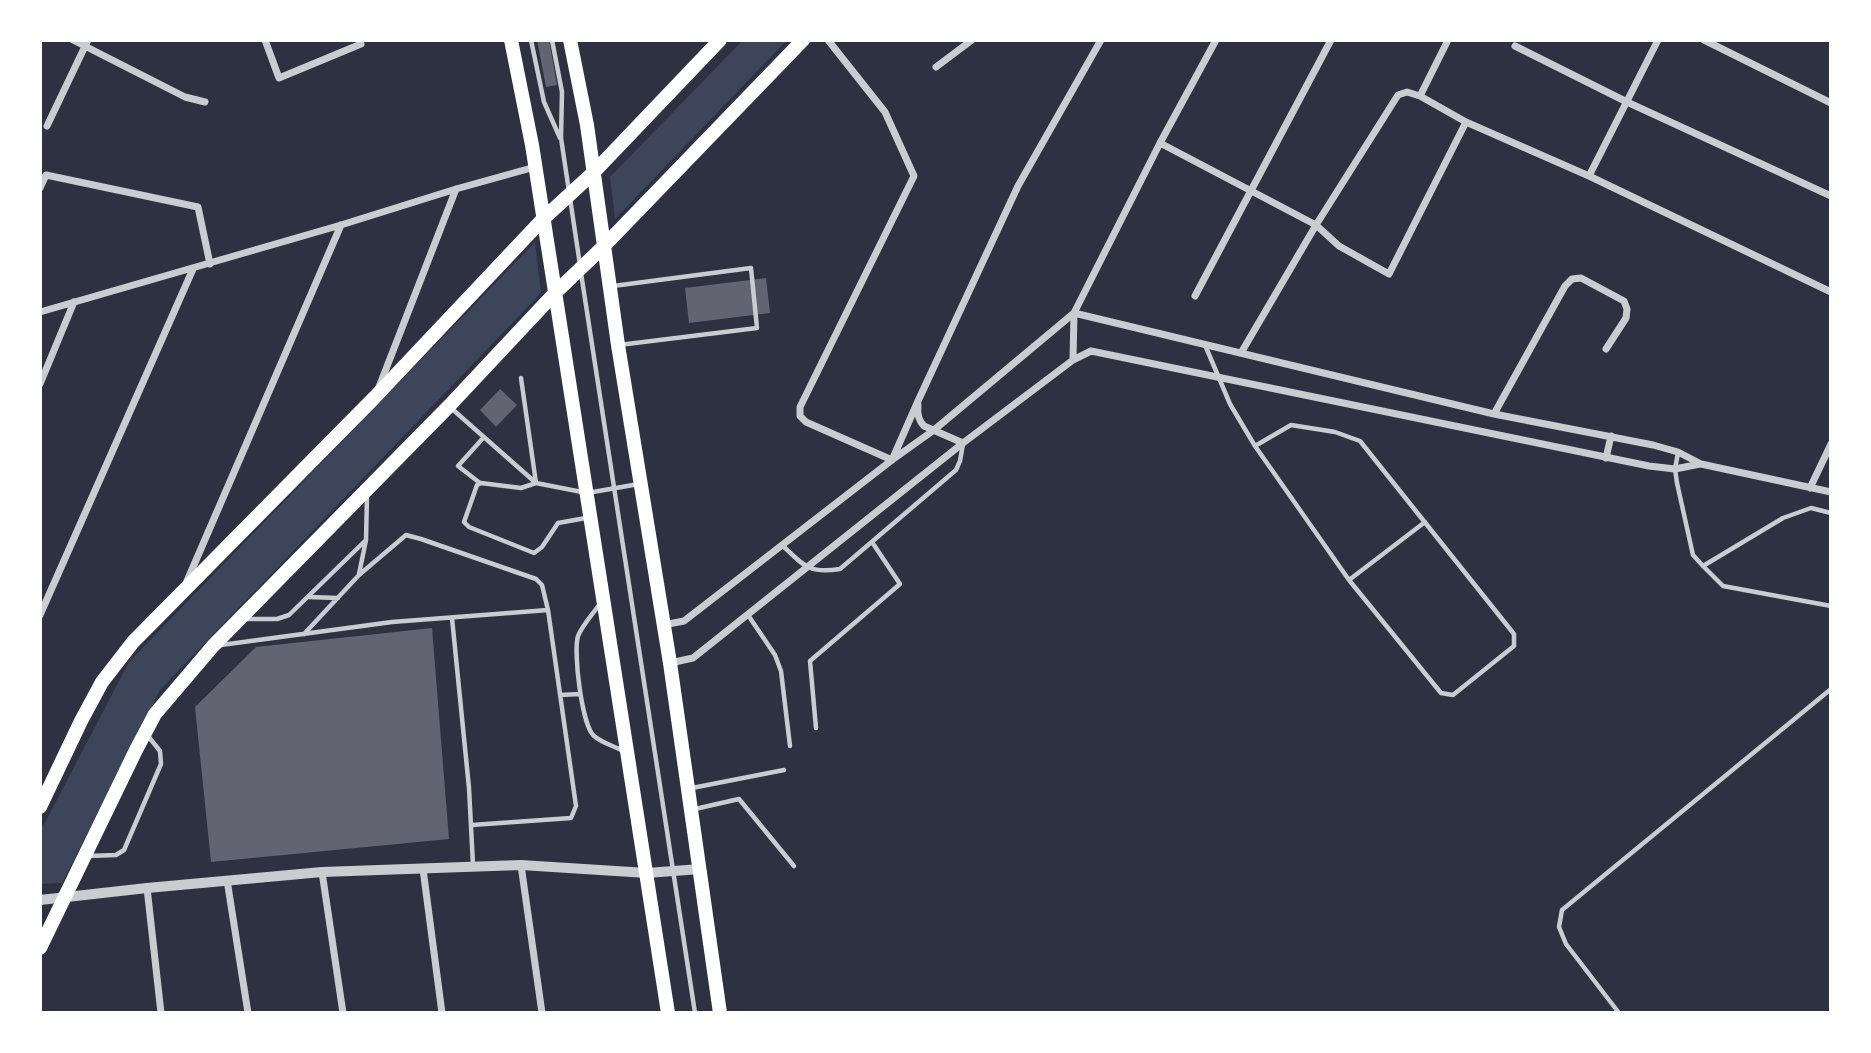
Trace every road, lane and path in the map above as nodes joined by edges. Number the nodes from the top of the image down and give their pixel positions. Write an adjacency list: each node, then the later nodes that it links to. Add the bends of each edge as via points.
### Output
1 (73, 40): 18 (street)
2 (264, 40): 17 (street, via 279,78)
3 (511, 40): 29 (main road)
4 (531, 40): 27 (lane, via 544,102)
5 (552, 40): 27 (lane, via 562,92)
6 (570, 40): 30 (main road)
7 (720, 40): 30 (main road)
8 (803, 40): 39 (main road)
9 (828, 40): 69 (street, via 885,112 914,176 800,407 800,416)
10 (972, 40): 20 (street)
11 (1101, 40): 58 (street, via 1018,186)
12 (1216, 40): 28 (street)
13 (1331, 40): 34 (street)
14 (1448, 40): 21 (street)
15 (1658, 40): 23 (street)
16 (1704, 40): 24 (street)
17 (361, 42)
18 (87, 43): 22 (street, via 186,97); 26 (street)
19 (1515, 46): 23 (street)
20 (936, 68)
21 (1420, 96): 25 (street); 38 (street, via 1398,95)
22 (205, 102)
23 (1627, 102): 31 (street); 35 (street)
24 (1831, 103)
25 (1466, 122): 31 (street); 38 (street, via 1389,274 1339,246)
26 (47, 126)
27 (561, 138): 134 (lane)
28 (1160, 143): 34 (street); 48 (street)
29 (535, 167): 33 (street); 36 (main road)
30 (593, 173): 36 (main road); 39 (main road)
31 (1589, 176): 43 (street)
32 (40, 188): 40 (street, via 46,175 198,206)
33 (456, 189): 37 (street); 57 (street)
34 (1250, 191): 38 (street); 45 (street)
35 (1831, 196)
36 (543, 219): 44 (main road); 57 (main road)
37 (341, 225): 40 (street); 89 (street)
38 (1316, 225): 52 (street)
39 (604, 246): 42 (main road); 44 (main road)
40 (210, 264): 41 (street)
41 (192, 269): 46 (street); 95 (street)
42 (610, 286): 49 (main road); 49 (lane, via 751,268 757,328)
43 (1831, 292)
44 (555, 293): 59 (main road); 78 (main road)
45 (1195, 296)
46 (74, 302): 47 (street); 56 (street)
47 (40, 313)
48 (1074, 313): 50 (street); 53 (street); 61 (street)
49 (618, 345): 74 (main road)
50 (1205, 345): 52 (street); 54 (lane)
51 (1606, 349): 60 (street, via 1626,318 1624,301 1581,278 1572,279)
52 (1241, 353): 60 (street)
53 (1073, 360): 54 (street, via 1091,351); 64 (street)
54 (1218, 377): 66 (lane); 68 (street)
55 (521, 378): 72 (lane)
56 (40, 384)
57 (375, 397): 89 (main road)
58 (918, 401): 61 (street, via 920,422); 69 (street)
59 (449, 406): 62 (lane); 76 (main road)
60 (1494, 414): 63 (street)
61 (934, 430): 64 (street); 69 (street)
62 (484, 436): 72 (lane); 73 (lane, via 458,466)
63 (1611, 436): 67 (street); 68 (street)
64 (963, 443): 83 (lane, via 956,470); 86 (street)
65 (1831, 444): 75 (street)
66 (1255, 446): 81 (lane, via 1291,425 1335,432 1360,442); 88 (lane)
67 (1678, 452): 70 (street); 71 (lane)
68 (1606, 458): 71 (street)
69 (892, 460): 84 (street)
70 (1701, 464): 71 (street); 75 (street)
71 (1675, 469): 85 (lane, via 1693,555)
72 (536, 483): 73 (lane, via 521,488); 78 (lane)
73 (481, 484): 80 (lane, via 464,522 534,553 558,523)
74 (640, 484): 78 (lane); 99 (main road)
75 (1810, 488): 77 (street)
76 (367, 490): 82 (lane); 98 (main road)
77 (1831, 492)
78 (587, 493): 80 (main road)
79 (1831, 513): 85 (lane, via 1811,508 1783,518)
80 (590, 518): 92 (main road)
81 (1425, 522): 88 (lane); 88 (lane, via 1514,634 1514,646 1453,695 1441,693)
82 (366, 540): 87 (lane); 90 (lane)
83 (872, 542): 86 (lane, via 840,569); 106 (lane, via 900,584 810,661)
84 (783, 546): 86 (lane); 99 (street, via 684,621)
85 (1703, 566): 93 (lane, via 1723,586)
86 (807, 569): 96 (street)
87 (359, 575): 91 (lane); 94 (lane, via 406,535 536,579)
88 (1349, 580)
89 (182, 591): 112 (main road, via 102,682)
90 (308, 597): 91 (lane); 98 (lane, via 289,615 277,619)
91 (338, 598): 100 (lane)
92 (603, 598): 104 (lane, via 578,635 575,651); 109 (main road)
93 (1831, 606)
94 (548, 610): 97 (lane); 105 (lane)
95 (40, 615)
96 (748, 615): 102 (street, via 693,658); 108 (lane, via 775,654)
97 (452, 618): 100 (lane); 114 (lane)
98 (239, 620): 101 (main road)
99 (663, 625): 102 (main road)
100 (304, 634): 101 (lane)
101 (213, 646): 107 (main road, via 155,714)
102 (670, 663): 111 (main road)
103 (1831, 689): 136 (lane, via 1562,910 1559,927 1566,944)
104 (580, 694): 105 (lane); 109 (lane, via 589,730)
105 (560, 695): 114 (lane, via 576,806 571,818)
106 (817, 728)
107 (146, 732): 115 (main road); 115 (lane, via 160,751 161,764 124,850 116,855)
108 (790, 746)
109 (628, 754): 122 (main road)
110 (784, 770): 111 (lane)
111 (687, 789): 113 (main road)
112 (40, 807)
113 (691, 809): 117 (lane, via 739,799); 120 (main road)
114 (472, 825): 118 (lane)
115 (84, 856): 125 (main road)
116 (521, 865): 118 (street); 122 (street); 132 (street)
117 (794, 866)
118 (474, 867): 119 (street)
119 (423, 869): 121 (street); 131 (street)
120 (699, 869): 122 (street); 135 (main road)
121 (322, 872): 123 (street); 130 (street)
122 (647, 873): 133 (main road)
123 (228, 880): 124 (street); 129 (street)
124 (147, 888): 125 (street); 128 (street)
125 (65, 897): 126 (street); 127 (main road)
126 (40, 900)
127 (40, 948)
128 (161, 1013)
129 (248, 1013)
130 (343, 1013)
131 (442, 1013)
132 (542, 1013)
133 (668, 1013)
134 (695, 1013)
135 (720, 1013)
136 (1619, 1013)

